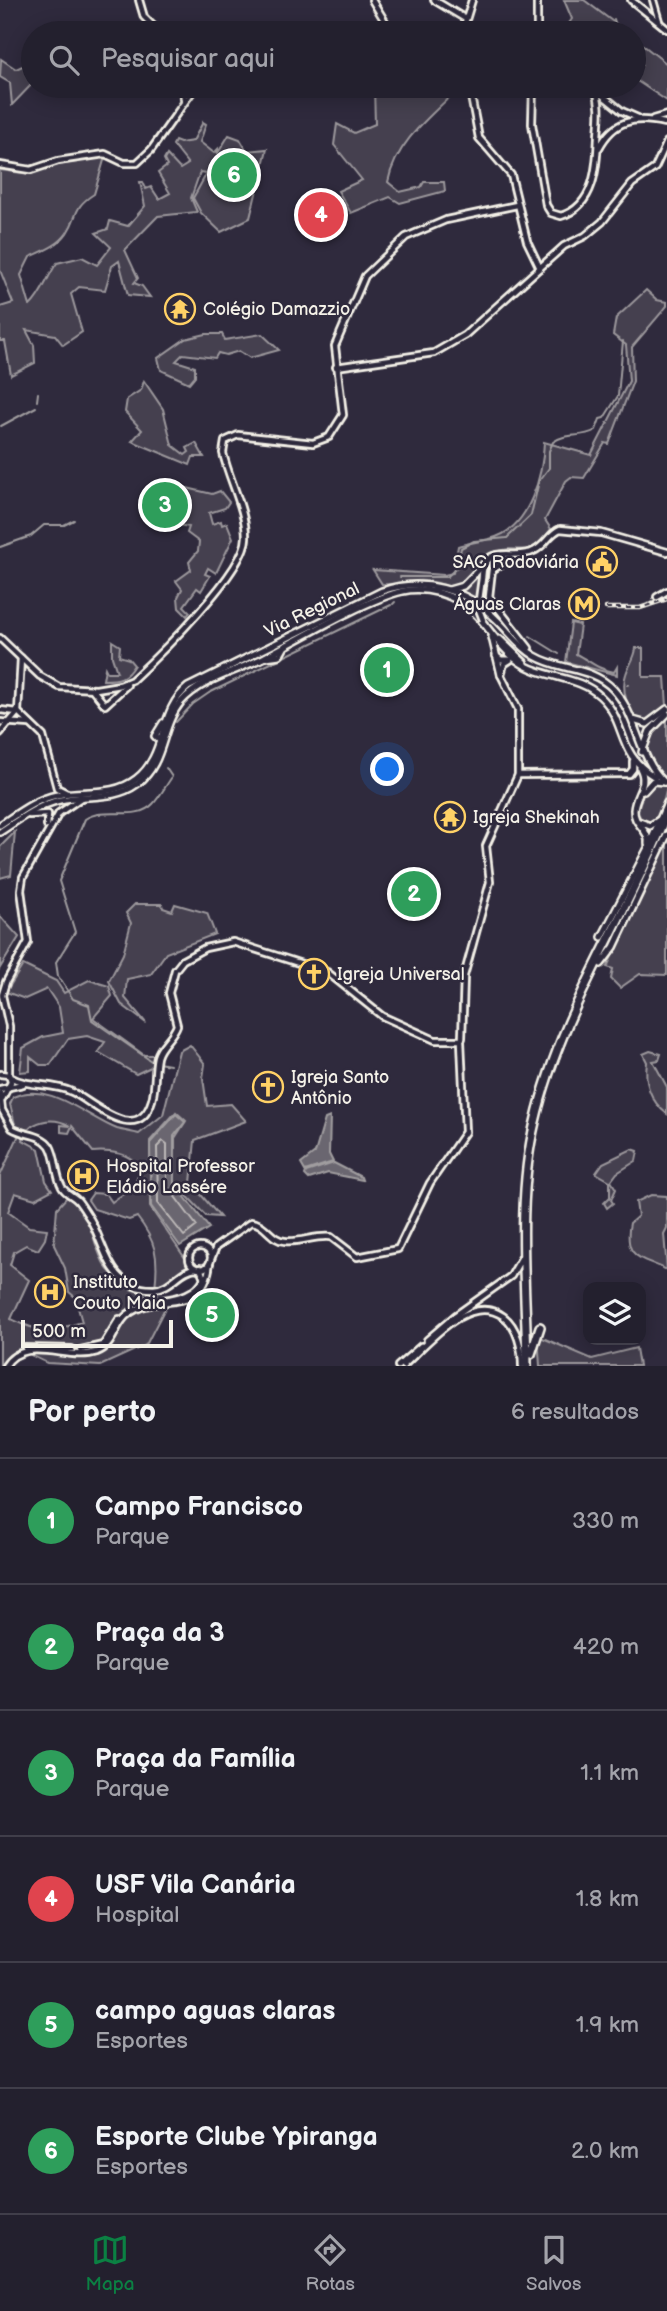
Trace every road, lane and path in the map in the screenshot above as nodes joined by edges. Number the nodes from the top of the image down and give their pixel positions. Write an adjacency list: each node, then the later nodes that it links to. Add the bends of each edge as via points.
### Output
1 (139, 0): 10 (main road)
2 (374, 0): 11 (main road)
3 (434, 0): 9 (main road)
4 (472, 0): 9 (main road)
5 (537, 0): 13 (main road)
6 (631, 0): 8 (main road)
7 (653, 0): 8 (main road); 14 (main road)
8 (640, 8): 14 (main road)
9 (464, 18): 12 (main road)
10 (148, 21)
11 (387, 21)
12 (464, 21)
13 (538, 21)
14 (662, 25): 15 (main road)
15 (667, 29)
16 (471, 98): 34 (main road, via 479,138 509,170)
17 (534, 98): 32 (main road, via 536,151 551,213 569,214 589,193)
18 (597, 98): 22 (main road)
19 (607, 98): 21 (main road)
20 (184, 100): 33 (main road, via 137,163 100,154 31,170)
21 (613, 103): 22 (main road); 23 (main road)
22 (601, 109): 27 (main road)
23 (622, 111): 25 (main road); 28 (main road)
24 (667, 116): 26 (main road); 29 (main road)
25 (639, 119): 26 (main road); 28 (main road)
26 (652, 119): 29 (main road)
27 (600, 121): 30 (main road, via 605,128); 32 (main road)
28 (622, 122): 30 (main road)
29 (666, 125)
30 (612, 128): 32 (main road)
31 (667, 142): 36 (main road, via 655,169 632,184 603,222)
32 (598, 149)
33 (0, 165)
34 (517, 205): 35 (main road, via 528,246); 38 (main road, via 443,221 394,245 362,281 336,342)
35 (538, 260): 36 (main road); 37 (main road)
36 (550, 260): 37 (main road)
37 (540, 268): 38 (main road, via 469,332 436,352)
38 (336, 367): 60 (main road, via 342,417 334,432 320,442 238,435 225,441 223,453 246,532 244,546 198,615)
39 (667, 554): 40 (main road, via 601,533 566,529 555,531 532,552)
40 (492, 557): 41 (main road, via 503,556); 42 (main road, via 484,565); 43 (main road, via 463,586)
41 (505, 561): 42 (main road, via 500,557 491,561); 51 (main road, via 493,568 488,591 498,611)
42 (482, 578): 57 (main road, bridge, via 478,607 483,620)
43 (446, 589): 48 (main road, Via Regional, via 491,614); 49 (main road, Via Regional, via 421,584 389,588)
44 (667, 591): 45 (main road)
45 (657, 597)
46 (489, 631): 50 (main road, Via Regional, via 459,601 421,593 391,595); 52 (main road); 55 (main road, Via Regional)
47 (0, 638): 53 (main road)
48 (519, 643): 51 (main road); 72 (main road, Via Regional, via 541,659 588,672 610,686)
49 (274, 644): 50 (main road); 71 (main road, Via Regional, via 188,687 174,702)
50 (285, 646): 71 (main road, Via Regional, via 281,655 263,658 188,696)
51 (529, 648): 65 (main road, via 547,659 603,677 621,694)
52 (496, 656): 54 (main road); 59 (main road)
53 (21, 657): 56 (main road); 58 (main road)
54 (509, 660): 55 (main road); 59 (main road)
55 (517, 661): 57 (main road, Via Regional)
56 (32, 668): 58 (main road); 61 (main road, via 59,687)
57 (532, 669): 73 (main road, Via Regional, via 583,685 600,696)
58 (20, 675): 64 (main road)
59 (501, 675): 75 (main road, via 518,709)
60 (130, 681): 61 (main road); 61 (main road, via 103,705)
61 (96, 692)
62 (0, 710): 64 (main road)
63 (667, 711): 65 (main road, via 647,724); 72 (main road)
64 (19, 713): 67 (main road); 68 (main road); 69 (main road)
65 (633, 720): 72 (main road)
66 (0, 722): 67 (main road)
67 (11, 723): 68 (main road); 70 (main road)
68 (20, 723): 69 (main road)
69 (35, 725): 77 (main road, via 50,754)
70 (0, 733)
71 (162, 741): 78 (main road, Via Regional, via 146,769 127,785); 80 (main road, Via Regional, via 155,766 137,784 116,794)
72 (640, 748): 76 (main road, via 649,767)
73 (633, 761): 74 (main road, Via Regional); 75 (main road, via 629,774)
74 (640, 768): 76 (main road, Via Regional); 90 (main road, via 644,780 634,812 648,833)
75 (518, 775): 94 (main road, via 486,846 491,876 464,976)
76 (665, 783): 82 (main road, via 648,785 636,812 639,821 647,825)
77 (56, 784): 78 (main road); 79 (main road)
78 (68, 793): 79 (main road, Via Regional)
79 (47, 797): 84 (main road, Via Regional)
80 (84, 797): 83 (main road, Via Regional, via 56,801); 87 (main road, via 62,810)
81 (667, 803): 82 (main road)
82 (665, 814): 90 (main road); 93 (highway)
83 (22, 818): 86 (main road, Via Regional); 87 (main road, Via Regional, via 37,813 50,816)
84 (0, 825)
85 (667, 826): 93 (highway)
86 (0, 832)
87 (44, 834): 95 (main road, via 21,885 28,942 3,991 9,1030)
88 (667, 835): 91 (main road)
89 (667, 844): 91 (main road)
90 (648, 848): 92 (main road)
91 (660, 852): 93 (main road, via 614,947)
92 (602, 937): 93 (highway)
93 (599, 964): 102 (highway, via 565,1031 541,1096 530,1150); 112 (highway, via 561,1048 536,1133 529,1213)
94 (462, 1039): 98 (main road, via 430,1038 378,1013 327,972 243,944 223,943 189,957 172,976 169,993 177,1025 159,1052 152,1097 142,1115 114,1119 72,1092); 103 (main road, via 465,1132 430,1182 400,1247 357,1257 331,1237 285,1241 253,1222)
95 (7, 1055): 96 (main road); 97 (main road)
96 (0, 1073): 97 (main road)
97 (9, 1076): 98 (main road); 99 (main road)
98 (27, 1084): 99 (main road)
99 (8, 1088): 100 (main road); 101 (main road)
100 (0, 1091): 101 (main road)
101 (1, 1102): 109 (main road, via 14,1130 38,1136 48,1144 62,1189 78,1201 115,1271 154,1289)
102 (526, 1205): 105 (highway); 116 (highway)
103 (216, 1247): 104 (main road); 106 (main road)
104 (206, 1249): 106 (main road); 107 (main road, via 193,1250)
105 (523, 1256): 110 (main road, via 511,1276)
106 (210, 1260): 108 (main road); 113 (main road, via 200,1290 184,1299 135,1310 102,1349 89,1353 24,1351)
107 (190, 1261): 108 (main road); 109 (main road)
108 (198, 1268): 109 (main road); 113 (main road, via 204,1279 195,1290 132,1308 98,1348 25,1348 11,1354)
109 (186, 1271)
110 (468, 1310): 114 (main road); 115 (main road, via 493,1311 508,1321)
111 (540, 1327): 112 (highway)
112 (531, 1354): 116 (highway)
113 (3, 1366)
114 (400, 1366)
115 (522, 1366)
116 (529, 1366)

